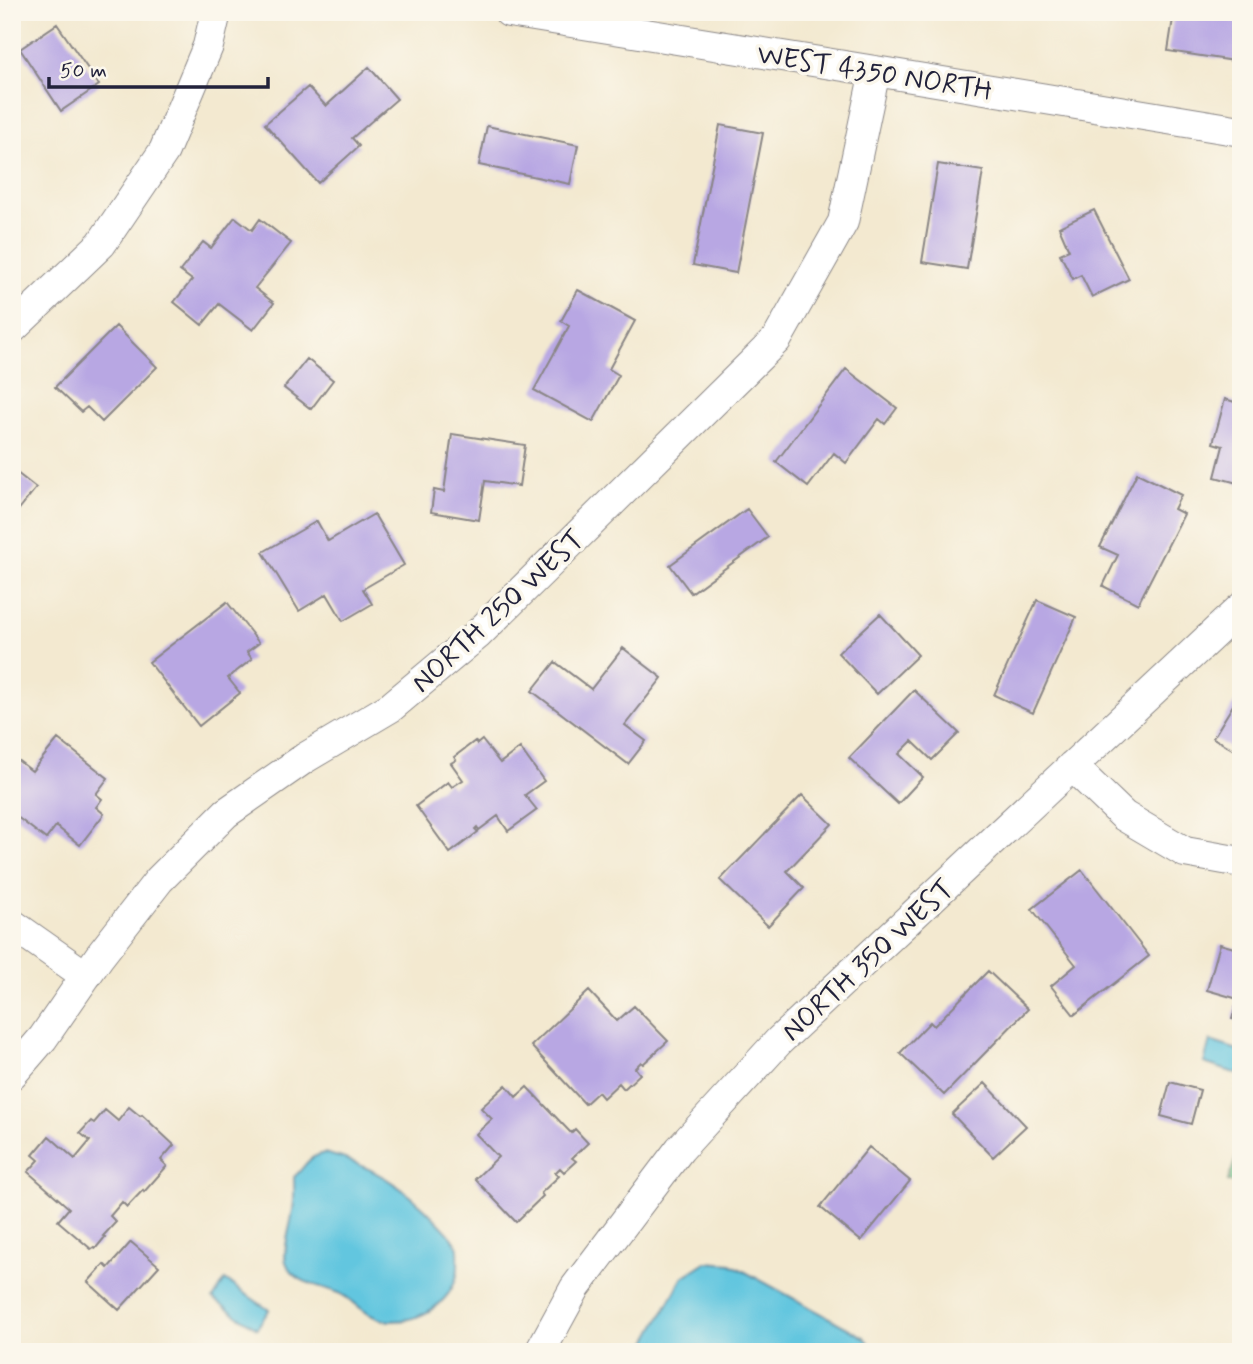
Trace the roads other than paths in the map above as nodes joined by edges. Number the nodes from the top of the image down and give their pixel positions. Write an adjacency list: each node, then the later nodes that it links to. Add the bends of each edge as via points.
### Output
1 (216, 12): 5 (street, via 208,46 164,151 101,244)
2 (509, 12): 3 (street, WEST 4350 NORTH)
3 (876, 71): 4 (street, WEST 4350 NORTH); 10 (street, NORTH 250 WEST, via 844,222 777,339 477,635 391,707 305,758 226,813 159,880)
4 (1241, 131)
5 (12, 329)
6 (1241, 608): 7 (street, NORTH 350 WEST)
7 (1072, 766): 8 (street, via 1124,816 1185,852); 12 (street, NORTH 350 WEST, via 779,1041 680,1149 575,1288)
8 (1241, 862)
9 (12, 925): 10 (street)
10 (86, 976): 11 (street, NORTH 250 WEST)
11 (12, 1074)
12 (540, 1352)

